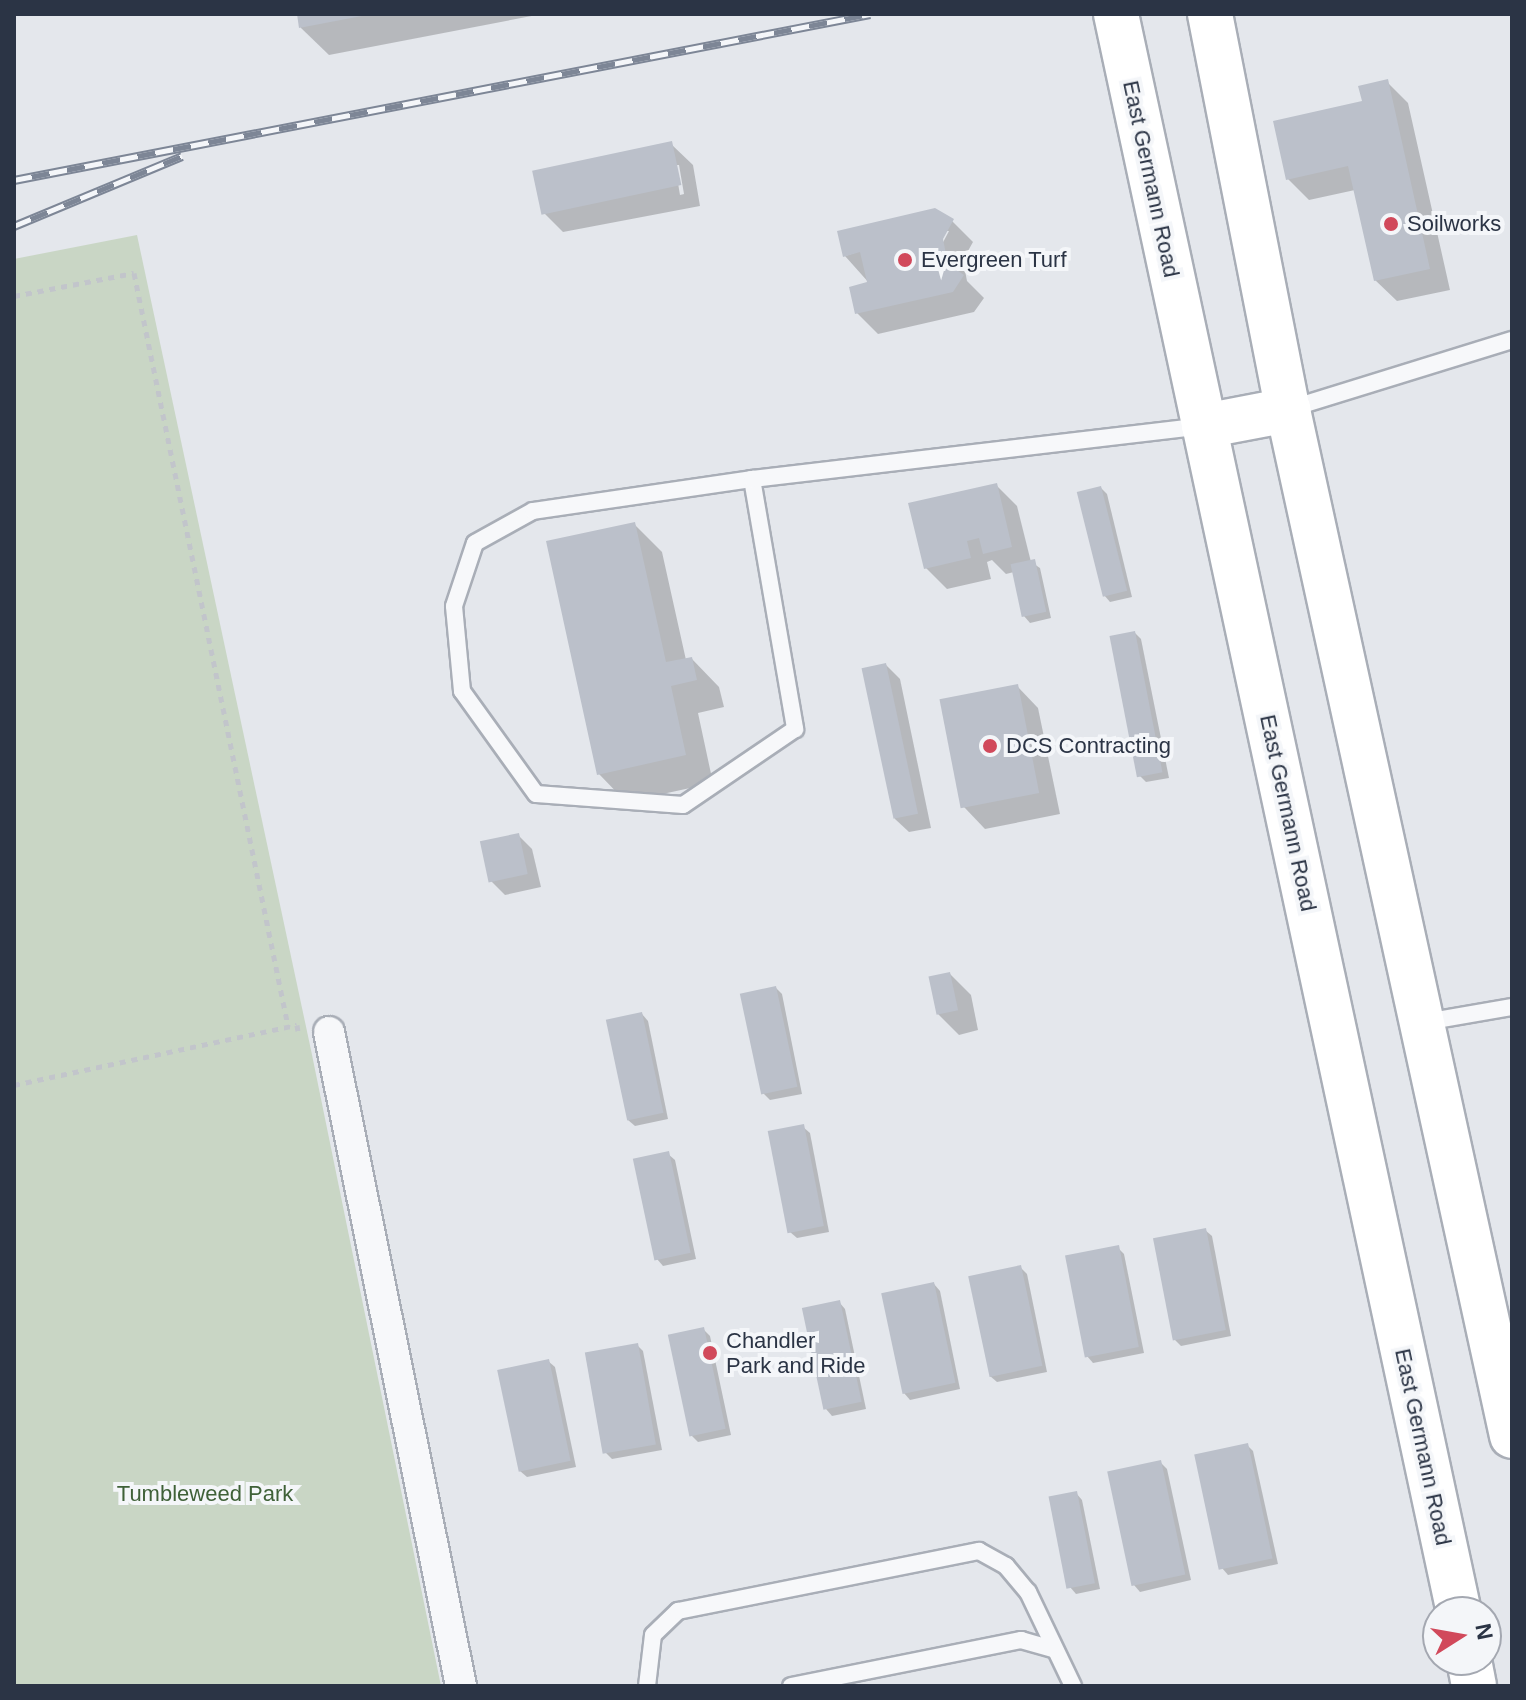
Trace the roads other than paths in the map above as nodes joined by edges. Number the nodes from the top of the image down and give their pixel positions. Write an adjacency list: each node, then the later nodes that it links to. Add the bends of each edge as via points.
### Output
1 (1116, 14): 5 (main road, East Germann Road)
2 (1210, 14): 4 (main road)
3 (1512, 340): 4 (lane)
4 (1288, 410): 5 (main road); 8 (main road)
5 (1204, 426): 6 (lane); 12 (main road, East Germann Road)
6 (752, 479): 6 (lane, via 533,511 475,543 454,606 462,691 536,794 683,805 795,729)
7 (1512, 1007): 8 (lane)
8 (1424, 1022): 10 (main road)
9 (329, 1032): 14 (street)
10 (1506, 1384): 11 (main road)
11 (1512, 1436)
12 (1456, 1596)
13 (1055, 1650): 15 (lane, via 1028,1592 1006,1566 979,1551 678,1611 653,1635); 16 (lane, via 1021,1640); 17 (lane)
14 (461, 1686)
15 (647, 1686)
16 (791, 1686)
17 (1073, 1686)

